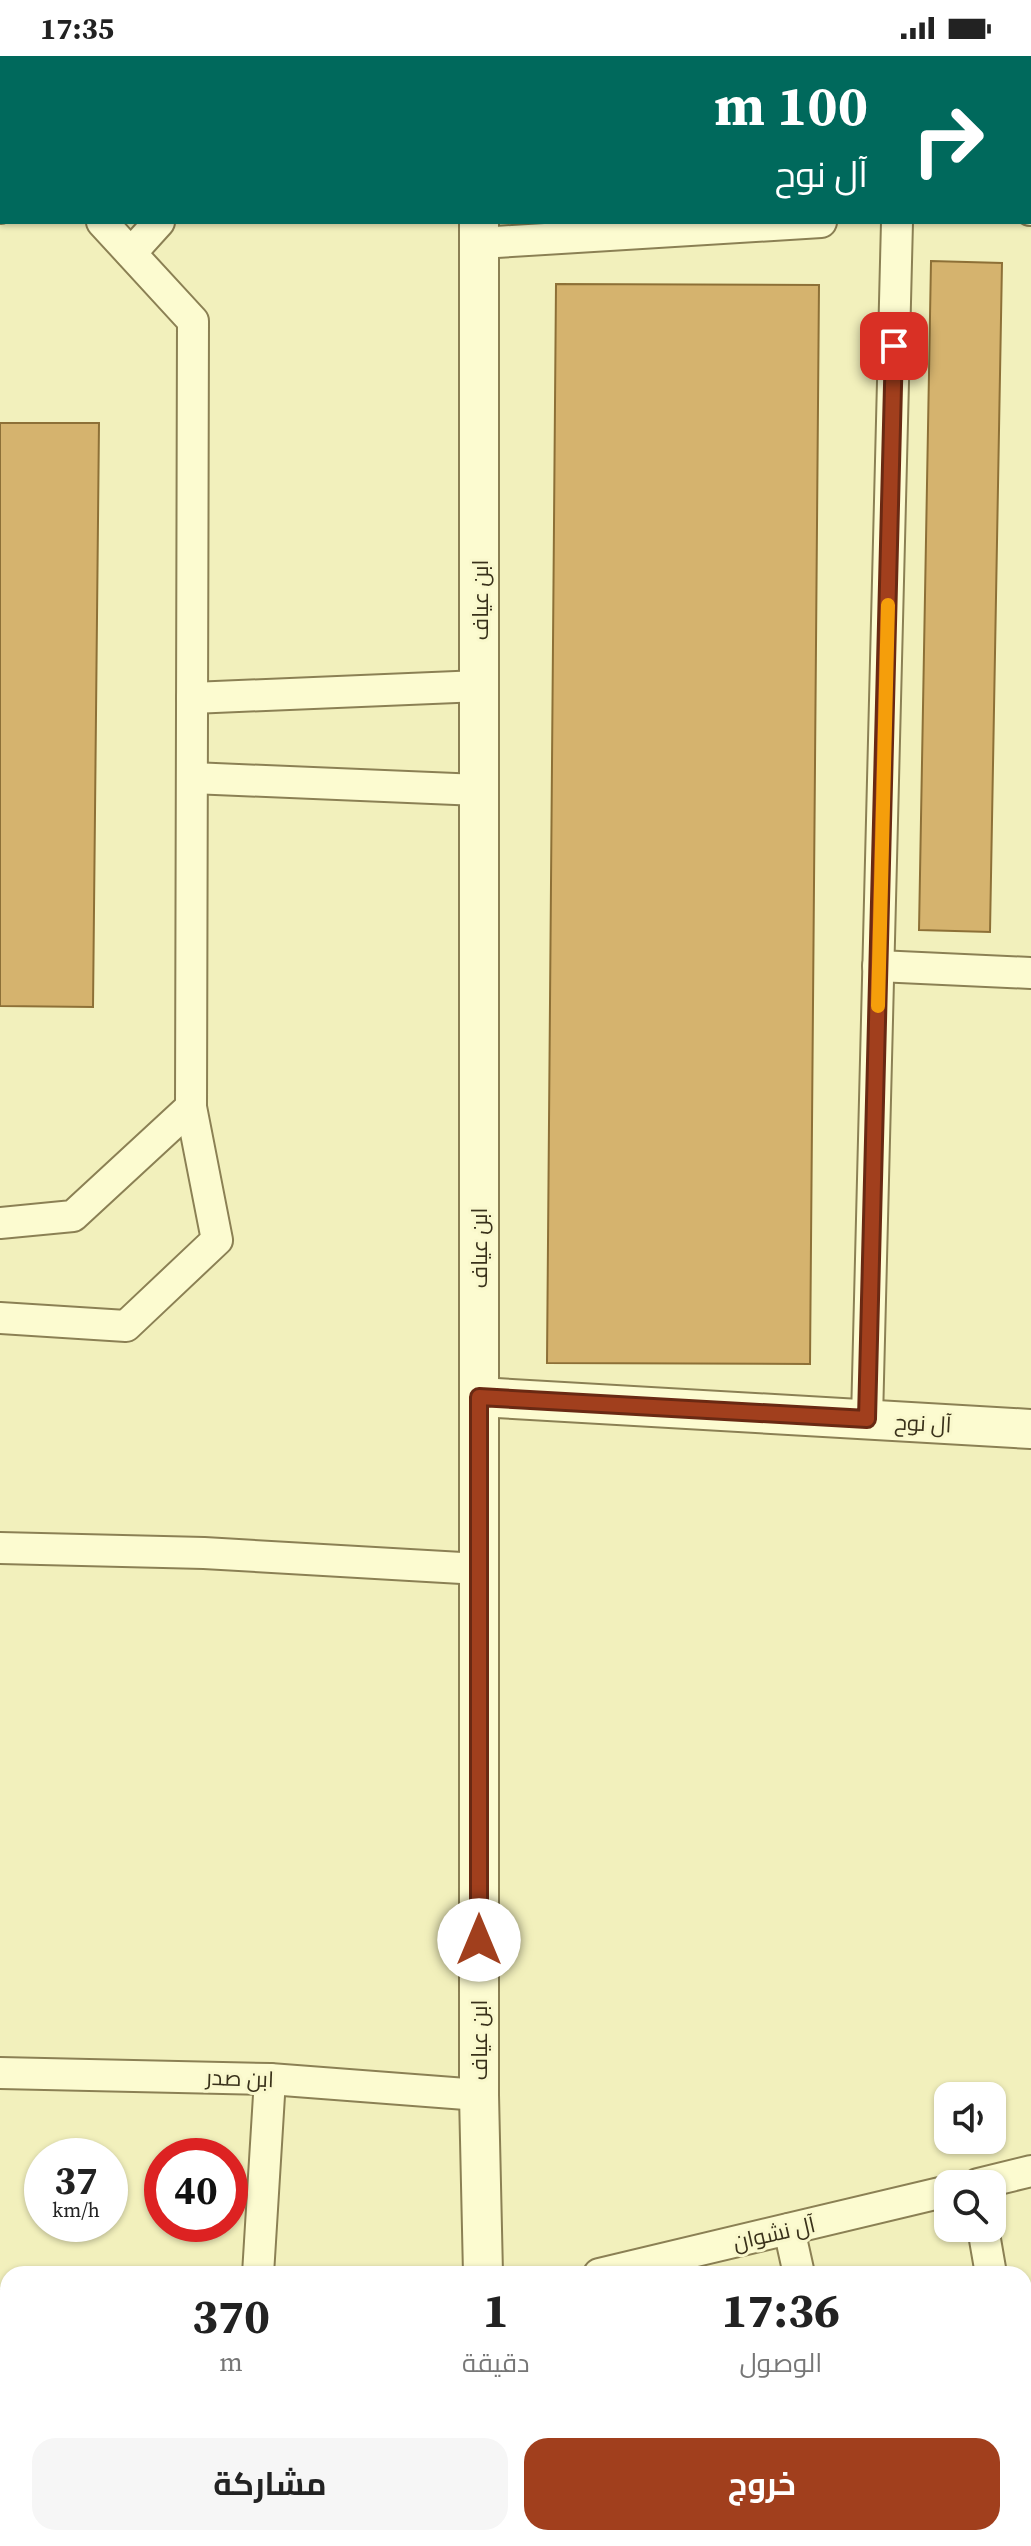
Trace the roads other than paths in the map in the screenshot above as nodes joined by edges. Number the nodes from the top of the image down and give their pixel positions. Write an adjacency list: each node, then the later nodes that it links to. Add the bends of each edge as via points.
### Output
1 (104, 224): 6 (street)
2 (157, 224): 6 (street)
3 (753, 224): 5 (street)
4 (897, 224): 11 (street)
5 (480, 232): 7 (street, ابن عياف)
6 (131, 253): 8 (street, via 193,321)
7 (480, 686): 8 (street); 10 (street, ابن عياف)
8 (192, 698): 9 (street)
9 (192, 778): 10 (street); 13 (street)
10 (479, 790): 16 (street, ابن عياف)
11 (878, 966): 12 (street); 17 (street)
12 (1031, 973)
13 (191, 1107): 14 (street, via 73,1216); 15 (street, via 217,1240 126,1326)
14 (0, 1223)
15 (0, 1318)
16 (479, 1397): 17 (street, آل نوح); 20 (street, ابن عياف)
17 (867, 1419): 18 (street, آل نوح)
18 (1031, 1429)
19 (0, 1548): 20 (street)
20 (479, 1569): 23 (street, ابن عياف)
21 (0, 2073): 22 (street, ابن صدر)
22 (270, 2079): 23 (street, ابن صدر); 29 (street)
23 (479, 2095): 30 (street, ابن عياف)
24 (1031, 2171): 25 (street)
25 (1006, 2177)
26 (934, 2194): 27 (street, آل نشوان)
27 (789, 2229): 31 (street, آل نشوان); 32 (street)
28 (985, 2242): 33 (street)
29 (258, 2266)
30 (486, 2266)
31 (642, 2266)
32 (797, 2266)
33 (990, 2266)

